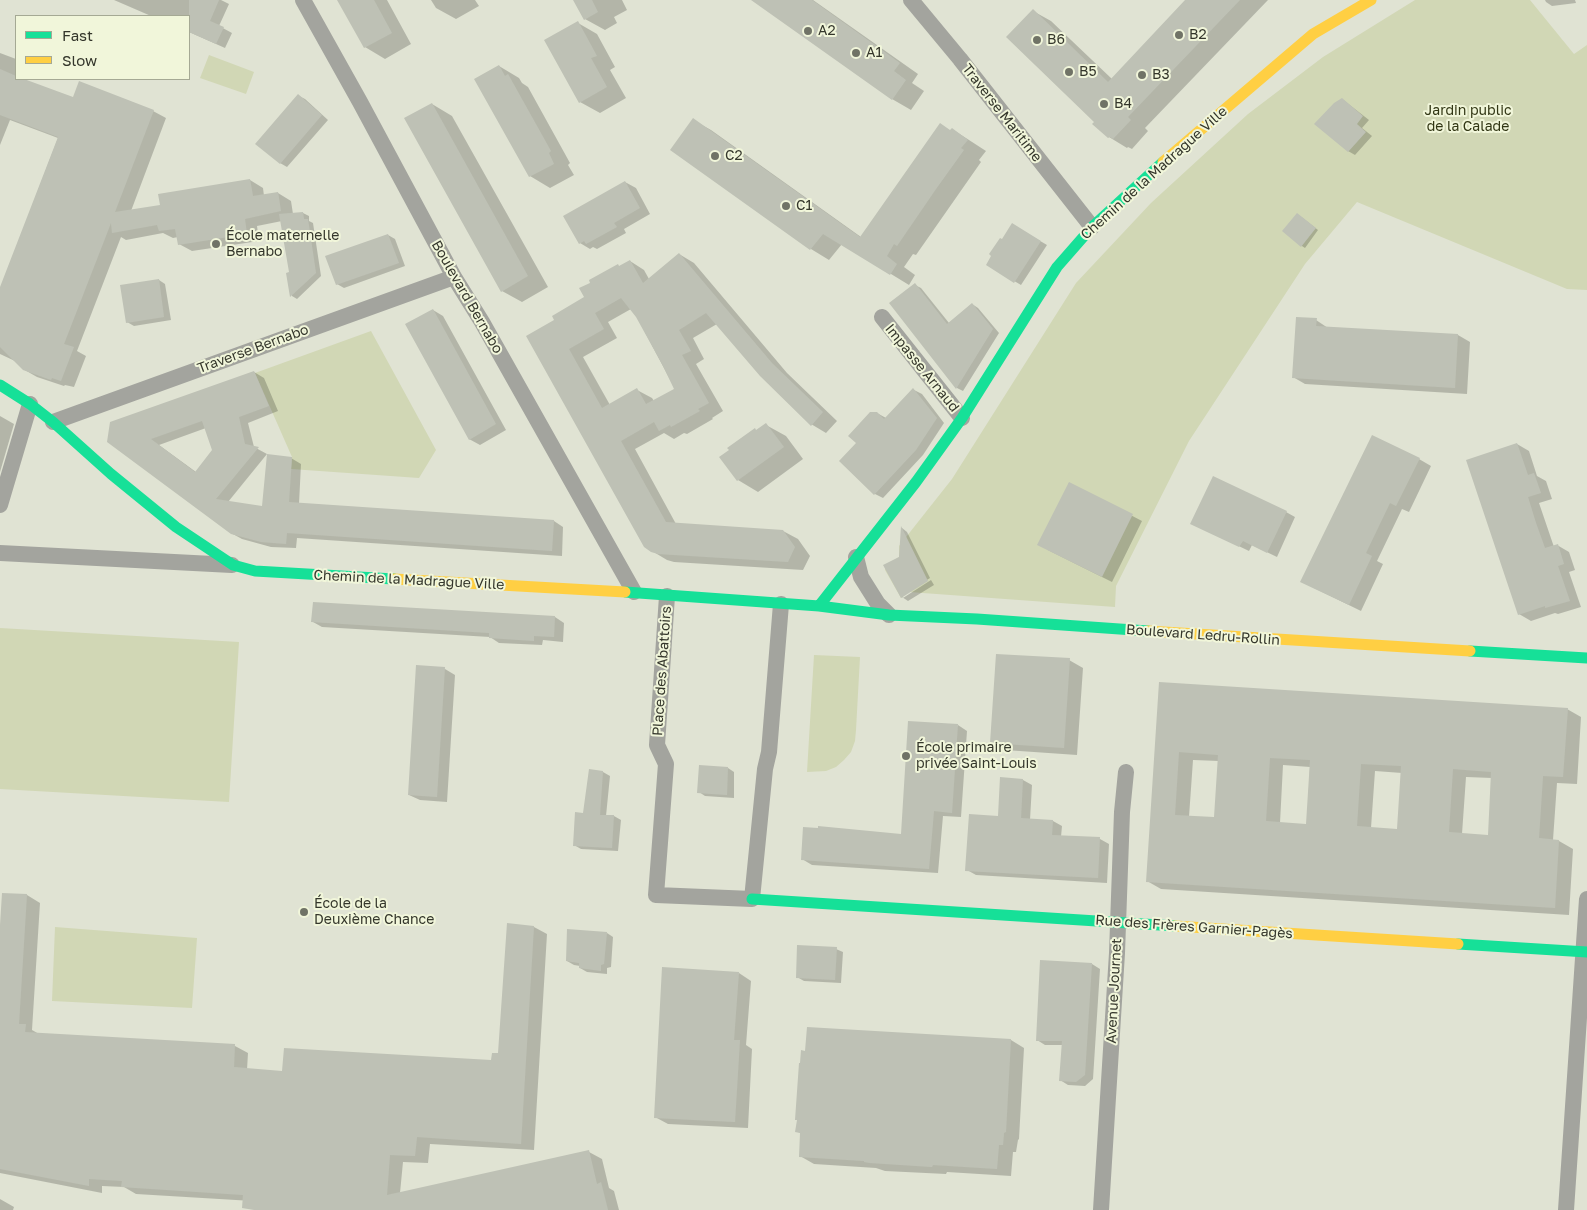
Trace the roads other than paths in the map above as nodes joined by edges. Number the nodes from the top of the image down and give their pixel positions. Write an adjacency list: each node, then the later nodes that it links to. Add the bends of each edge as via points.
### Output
1 (303, 0): 5 (street, Boulevard Bernabo)
2 (911, 0): 4 (street, Traverse Maritime)
3 (1371, 0): 4 (street, Chemin de la Madrague Ville, via 1313,34 1168,157)
4 (1092, 227): 9 (street, Chemin de la Madrague Ville, via 1057,267)
5 (454, 276): 10 (street, Traverse Bernabo); 15 (street, Boulevard Bernabo)
6 (882, 318): 9 (street, Impasse Arnaud)
7 (0, 385): 8 (street, Chemin de la Madrague Ville)
8 (30, 404): 10 (street, Chemin de la Madrague Ville); 11 (street)
9 (962, 418): 13 (street, Chemin de la Madrague Ville)
10 (53, 422): 14 (street, Chemin de la Madrague Ville, via 169,521)
11 (0, 505)
12 (0, 553): 14 (street)
13 (856, 557): 18 (street, Chemin de la Madrague Ville); 19 (street, via 861,577 878,604)
14 (233, 565): 15 (street, Chemin de la Madrague Ville, via 255,571)
15 (634, 592): 16 (street, Chemin de la Madrague Ville)
16 (668, 596): 17 (street, Chemin de la Madrague Ville); 22 (street, Place des Abattoirs, via 657,745 666,764 656,894)
17 (780, 604): 18 (street, Chemin de la Madrague Ville); 22 (street, via 769,752)
18 (819, 606): 19 (street, Boulevard Ledru-Rollin)
19 (890, 615): 20 (street, Boulevard Ledru-Rollin)
20 (1587, 658)
21 (1126, 772): 24 (street, Avenue Journet)
22 (752, 898): 24 (street, Rue des Frères Garnier-Pagès)
23 (1587, 899): 25 (street)
24 (1118, 922): 25 (street, Rue des Frères Garnier-Pagès); 26 (street, Avenue Journet)
25 (1586, 952): 27 (street)
26 (1101, 1210)
27 (1566, 1210)

